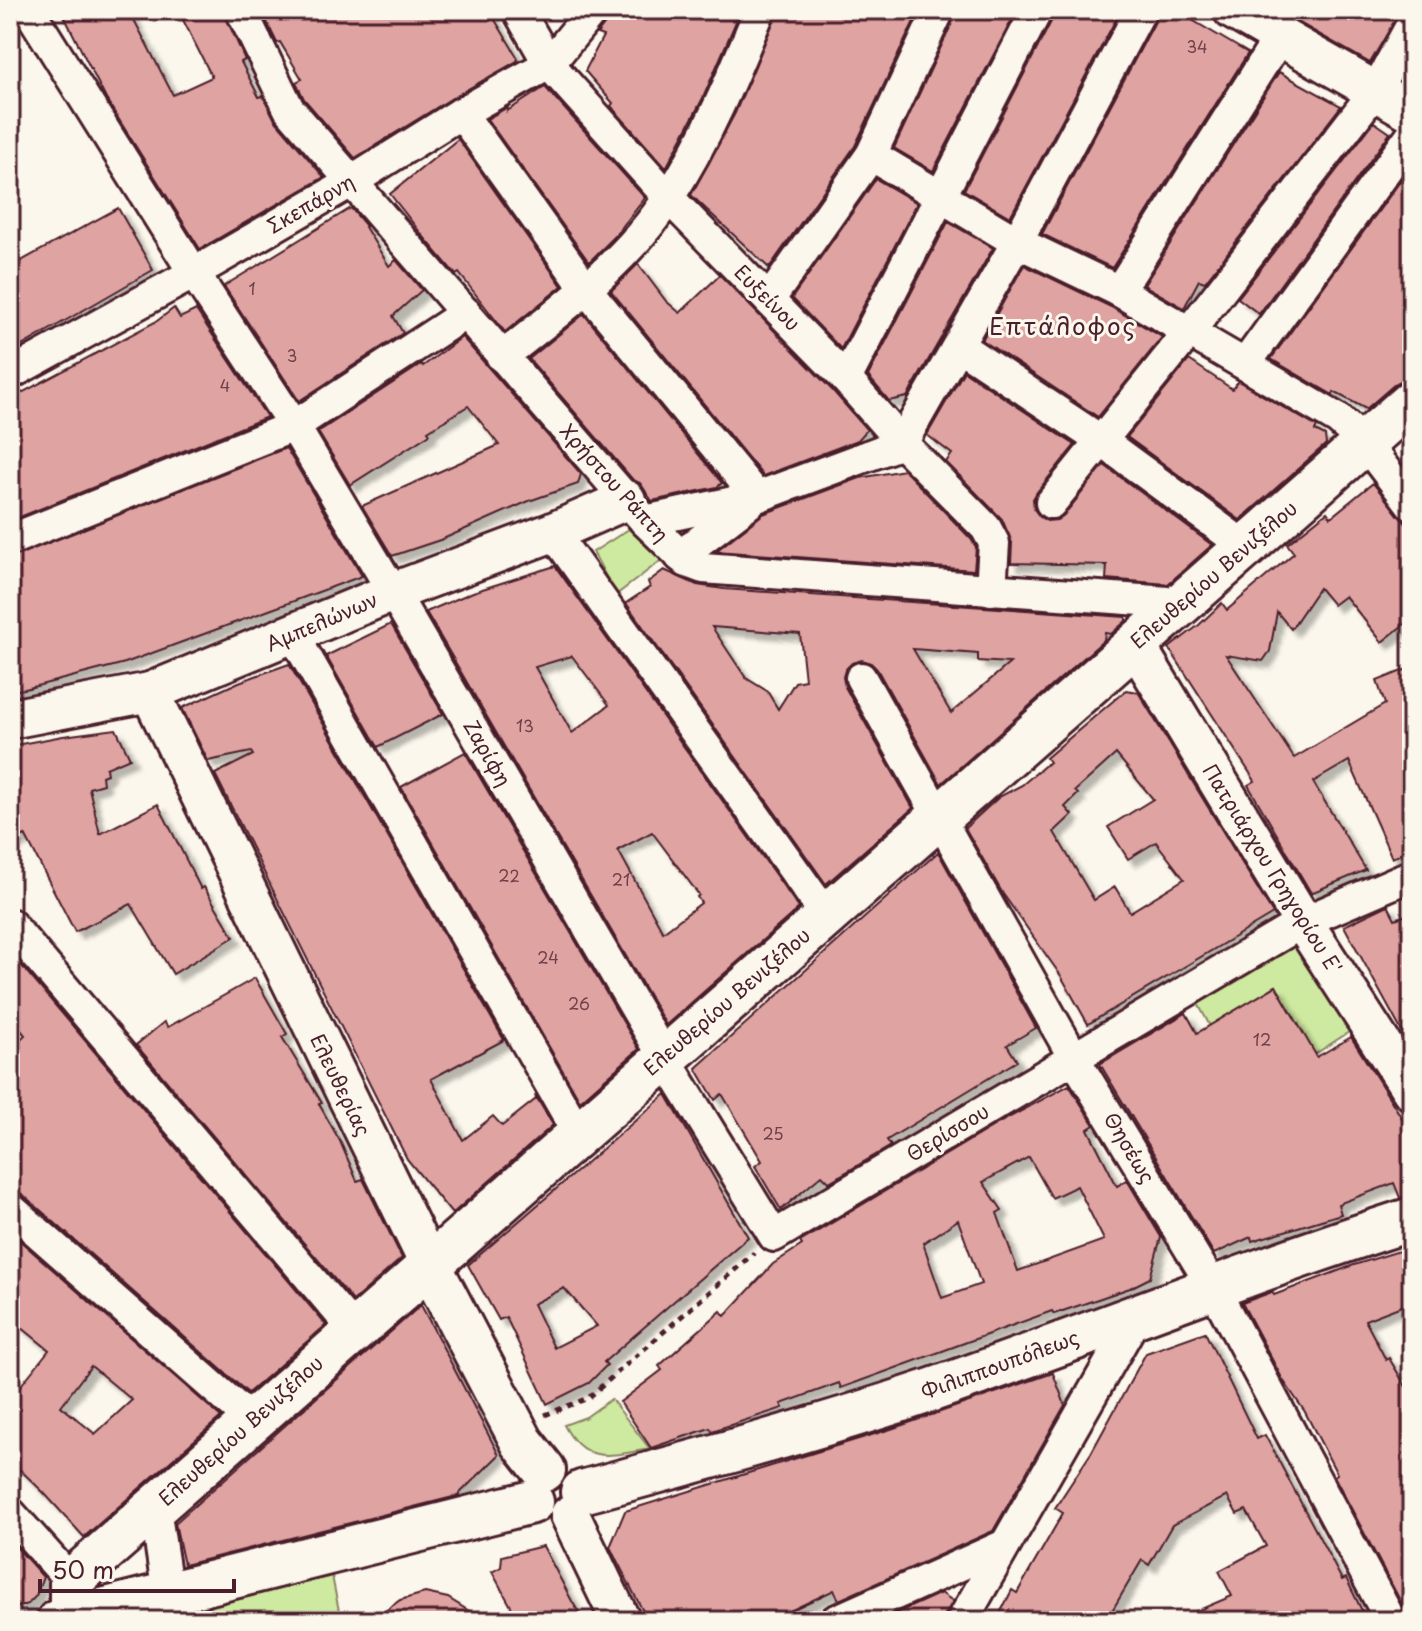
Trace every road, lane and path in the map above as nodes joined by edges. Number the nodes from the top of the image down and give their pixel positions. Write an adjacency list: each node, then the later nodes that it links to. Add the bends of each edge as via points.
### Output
1 (29, 10): 22 (street, Ζαρίφη)
2 (241, 10): 18 (street, Χρήστου Ράπτη, via 289,109)
3 (518, 10): 12 (street, Ευξείνου)
4 (593, 10): 12 (street, Σκεπάρνη)
5 (760, 10): 19 (street)
6 (939, 10): 17 (street)
7 (1037, 10): 20 (street)
8 (1141, 10): 21 (street)
9 (1242, 12): 11 (street)
10 (1412, 24): 13 (street)
11 (1281, 35): 13 (street); 24 (street)
12 (549, 64): 15 (street, Σκεπάρνη); 19 (street, Ευξείνου)
13 (1376, 90): 14 (street); 27 (street)
14 (1412, 112)
15 (461, 113): 18 (street, Σκεπάρνη); 23 (street)
16 (1412, 134): 30 (street)
17 (871, 155): 20 (street); 25 (street)
18 (351, 182): 22 (street, Σκεπάρνη); 26 (street, Χρήστου Ράπτη)
19 (669, 198): 23 (street); 25 (street, Ευξείνου)
20 (942, 198): 21 (street); 32 (street)
21 (1017, 242): 24 (street); 28 (street)
22 (194, 273): 31 (street, Σκεπάρνη); 34 (street, Ζαρίφη)
23 (587, 290): 29 (street); 38 (street)
24 (1119, 291): 27 (street)
25 (769, 300): 32 (street, Ευξείνου)
26 (466, 313): 29 (street, Χρήστου Ράπτη); 34 (street)
27 (1189, 332): 30 (street); 35 (street)
28 (959, 346): 35 (street); 37 (street)
29 (502, 357): 41 (street, Χρήστου Ράπτη)
30 (1246, 363): 36 (street, via 1338,419)
31 (10, 374)
32 (846, 379): 37 (street, Ευξείνου)
33 (1412, 401): 36 (main road, Ελευθερίου Βενιζέλου)
34 (294, 426): 43 (street); 47 (street, Ζαρίφη)
35 (1103, 442): 39 (street); 44 (street)
36 (1364, 442): 40 (street); 44 (main road, Ελευθερίου Βενιζέλου)
37 (902, 443): 38 (street); 46 (street, Ευξείνου, via 990,533)
38 (757, 497): 41 (street); 45 (street)
39 (1051, 503)
40 (1412, 505)
41 (636, 510): 42 (street, Αμπελώνων); 45 (street, Χρήστου Ράπτη)
42 (553, 532): 47 (street, Αμπελώνων); 56 (street)
43 (10, 540)
44 (1246, 547): 48 (main road, Ελευθερίου Βενιζέλου)
45 (680, 556): 46 (street, Χρήστου Ράπτη, via 703,568)
46 (991, 590): 48 (street, Χρήστου Ράπτη)
47 (393, 592): 49 (street, Αμπελώνων); 59 (street, Ζαρίφη)
48 (1182, 603): 50 (main road, Ελευθερίου Βενιζέλου)
49 (293, 634): 52 (street, Αμπελώνων); 62 (street)
50 (1135, 644): 54 (main road, Ελευθερίου Βενιζέλου); 57 (street, Πατριάρχου Γρηγορίου Ε')
51 (861, 678): 54 (street, Θησέως)
52 (150, 692): 53 (street, Αμπελώνων); 66 (street, Ελευθερίας)
53 (10, 719)
54 (939, 816): 56 (main road, Ελευθερίου Βενιζέλου); 60 (street, Θησέως)
55 (1412, 875): 57 (street, Θερίσσου)
56 (826, 915): 59 (main road, Ελευθερίου Βενιζέλου)
57 (1303, 922): 60 (street, Θερίσσου); 61 (street, Πατριάρχου Γρηγορίου Ε')
58 (10, 924): 69 (street)
59 (664, 1057): 62 (main road, Ελευθερίου Βενιζέλου); 65 (street, Ζαρίφη)
60 (1074, 1058): 65 (street, Θερίσσου); 67 (street, Θησέως)
61 (1412, 1091)
62 (578, 1133): 66 (main road, Ελευθερίου Βενιζέλου)
63 (10, 1208): 71 (street)
64 (1412, 1219): 67 (main road, Φιλιππουπόλεως)
65 (774, 1236): 70 (path, via 588,1398 549,1415)
66 (429, 1264): 69 (main road, Ελευθερίου Βενιζέλου); 70 (main road, Ελευθερίας)
67 (1213, 1287): 68 (main road, Φιλιππουπόλεως); 81 (street, Θησέως)
68 (1136, 1317): 72 (main road, Φιλιππουπόλεως, via 828,1423); 75 (street)
69 (354, 1330): 71 (main road, Ελευθερίου Βενιζέλου)
70 (509, 1417): 72 (main road, Ελευθερίας)
71 (252, 1421): 73 (main road, Ελευθερίου Βενιζέλου)
72 (557, 1495): 77 (main road, Φιλιππουπόλεως); 78 (street, Ελευθερίας)
73 (155, 1508): 76 (main road, Ελευθερίου Βενιζέλου); 77 (street)
74 (10, 1513): 76 (street)
75 (1005, 1545): 79 (street); 80 (street)
76 (66, 1607): 77 (main road, Φιλιππουπόλεως)
77 (170, 1607)
78 (621, 1621)
79 (835, 1621)
80 (962, 1621)
81 (1391, 1621)

